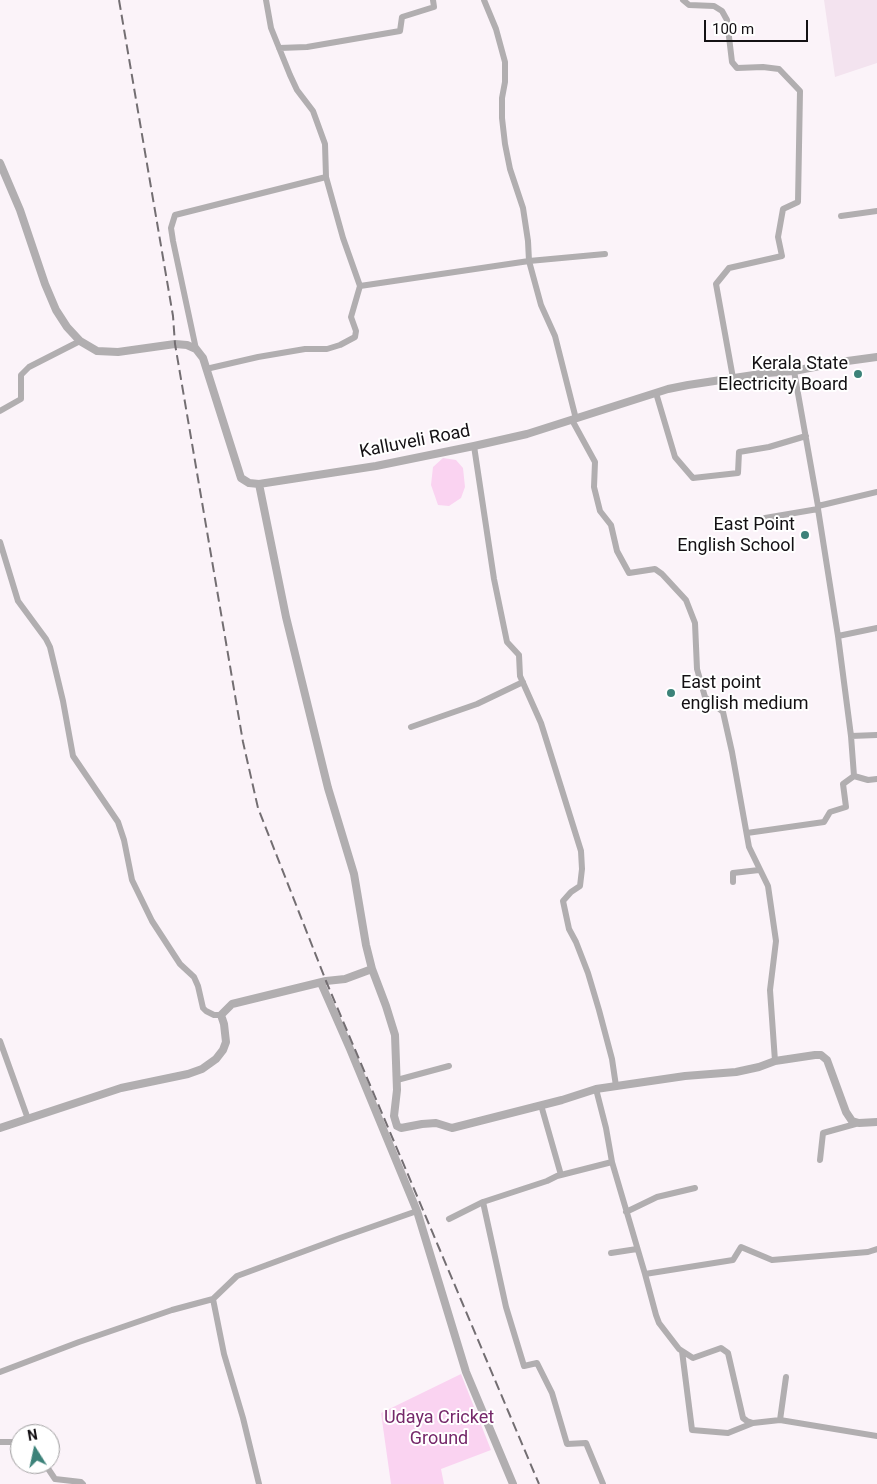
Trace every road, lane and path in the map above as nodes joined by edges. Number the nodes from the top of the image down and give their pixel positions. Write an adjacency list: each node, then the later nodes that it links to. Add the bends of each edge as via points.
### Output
1 (266, 0): 5 (street)
2 (433, 0): 5 (street, via 434,7 402,17 400,31 308,47)
3 (484, 0): 11 (street, via 505,62 502,98 505,144 523,208)
4 (683, 0): 18 (street, via 689,5 714,6 722,12 727,20 732,62 737,68 779,69 800,91 798,202 783,209 778,237 782,256 729,268 716,284)
5 (279, 48): 7 (street, via 297,90 313,110 325,144)
6 (0, 164): 13 (street, via 56,310)
7 (326, 177): 12 (street); 14 (street, via 176,215 171,228 173,242)
8 (877, 211): 9 (street)
9 (841, 216)
10 (605, 254): 11 (street)
11 (529, 261): 12 (street); 21 (street, via 541,305 555,336)
12 (360, 286): 16 (street, via 351,317 355,337 327,349 266,356)
13 (80, 341): 14 (street, via 97,352 175,344); 20 (street, via 28,367 21,375 21,399)
14 (196, 349): 16 (street)
15 (877, 357): 17 (street, Kalluveli Road)
16 (206, 369): 24 (street, via 241,478)
17 (794, 371): 18 (street, Kalluveli Road); 22 (street)
18 (733, 378): 19 (street, Kalluveli Road)
19 (656, 393): 21 (street, Kalluveli Road); 22 (street, via 675,457 693,478 738,473 739,452)
20 (0, 411)
21 (574, 420): 23 (street, Kalluveli Road); 37 (street, via 595,462 594,488 600,511 611,525 617,551 629,573 655,569 690,608 695,623 697,669 706,697 723,712)
22 (806, 436): 26 (street)
23 (474, 446): 24 (street, Kalluveli Road, via 376,466); 31 (street, via 494,579 507,642 519,655)
24 (259, 484): 40 (street, via 286,617 324,773 354,874)
25 (877, 492): 26 (street)
26 (818, 507): 27 (street); 30 (street)
27 (765, 518)
28 (0, 542): 42 (street, via 18,601 50,647 73,756 118,822 132,880 152,921 180,964 194,977 203,1008 214,1016)
29 (877, 628): 30 (street)
30 (838, 636): 34 (street)
31 (522, 682): 32 (street, via 477,704); 47 (street, via 542,723 581,851 580,886 563,901 596,1001)
32 (411, 727)
33 (877, 735): 34 (street)
34 (851, 736): 35 (street)
35 (854, 776): 36 (street); 37 (street, via 843,784 846,807 830,812 824,822)
36 (877, 779)
37 (746, 833): 38 (street)
38 (760, 870): 39 (street, via 733,873); 44 (street, via 768,886 776,941 770,990)
39 (733, 882)
40 (372, 969): 41 (street); 46 (street, via 395,1035)
41 (321, 983): 42 (street, via 232,1004); 59 (street)
42 (221, 1015): 50 (street, via 226,1042 216,1059 202,1069 121,1088)
43 (0, 1041): 50 (street)
44 (775, 1061): 47 (street, via 736,1072); 52 (street, via 821,1055 827,1060 846,1112 852,1121)
45 (450, 1066): 46 (street)
46 (397, 1080): 49 (street, via 394,1116 395,1123 402,1128 436,1123 452,1128)
47 (616, 1086): 48 (street)
48 (596, 1089): 49 (street); 55 (street)
49 (541, 1105): 56 (street)
50 (28, 1119): 53 (street)
51 (877, 1122): 52 (street)
52 (859, 1123): 54 (street, via 823,1133)
53 (0, 1128)
54 (820, 1160)
55 (612, 1162): 56 (street); 60 (street)
56 (561, 1175): 58 (street)
57 (695, 1188): 60 (street, via 657,1197)
58 (483, 1202): 61 (street); 77 (street, via 506,1307 524,1366 537,1363 552,1393 568,1444 586,1443)
59 (417, 1211): 66 (street, via 237,1276); 76 (street, via 466,1372)
60 (626, 1212): 62 (street)
61 (450, 1220)
62 (637, 1248): 64 (street); 65 (street)
63 (877, 1249): 65 (street, via 772,1260 741,1246 733,1260)
64 (611, 1253)
65 (645, 1274): 67 (street, via 658,1323)
66 (213, 1299): 68 (street, via 135,1322); 75 (street, via 224,1354)
67 (682, 1352): 71 (street, via 693,1358 721,1348 728,1353 744,1418); 71 (street, via 692,1430 728,1433)
68 (0, 1372)
69 (786, 1376): 70 (street)
70 (780, 1420): 71 (street); 72 (street)
71 (753, 1424)
72 (877, 1436)
73 (51, 1474): 74 (street, via 55,1479)
74 (83, 1484)
75 (259, 1484)
76 (513, 1484)
77 (603, 1484)

